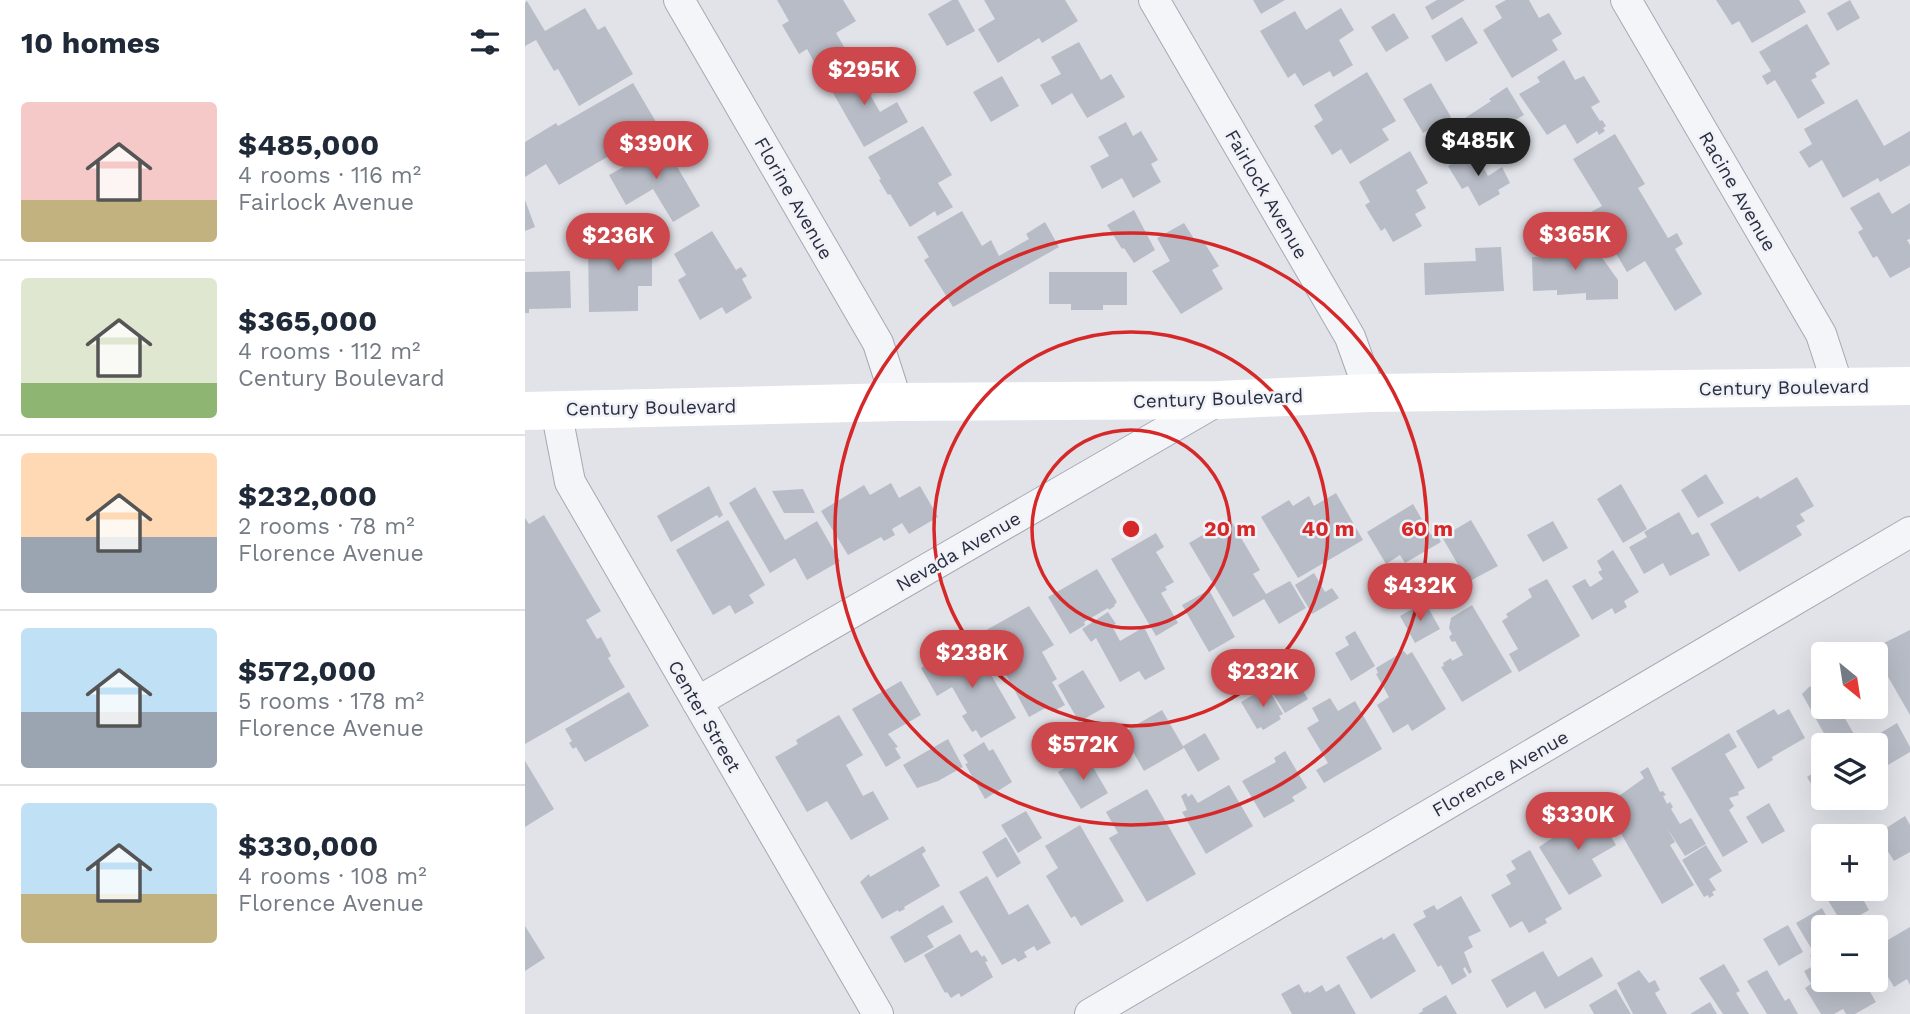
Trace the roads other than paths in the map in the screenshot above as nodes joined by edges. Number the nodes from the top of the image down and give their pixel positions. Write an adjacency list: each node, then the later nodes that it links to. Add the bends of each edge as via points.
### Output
1 (679, 0): 8 (street, Florine Avenue, via 878,343)
2 (1154, 0): 6 (street, Fairlock Avenue, via 1350,337)
3 (1626, 0): 4 (street, Racine Avenue, via 1821,334)
4 (1838, 386): 5 (street, Century Boulevard); 6 (street, Century Boulevard)
5 (1910, 386)
6 (1370, 393): 7 (street, Century Boulevard)
7 (1219, 400): 8 (street, Century Boulevard); 11 (street, Nevada Avenue)
8 (897, 402): 9 (street, Century Boulevard)
9 (540, 410): 11 (street, Center Street, via 570,482)
10 (1910, 532): 13 (street, Florence Avenue)
11 (697, 702): 12 (street, Center Street)
12 (878, 1014)
13 (1090, 1014)

